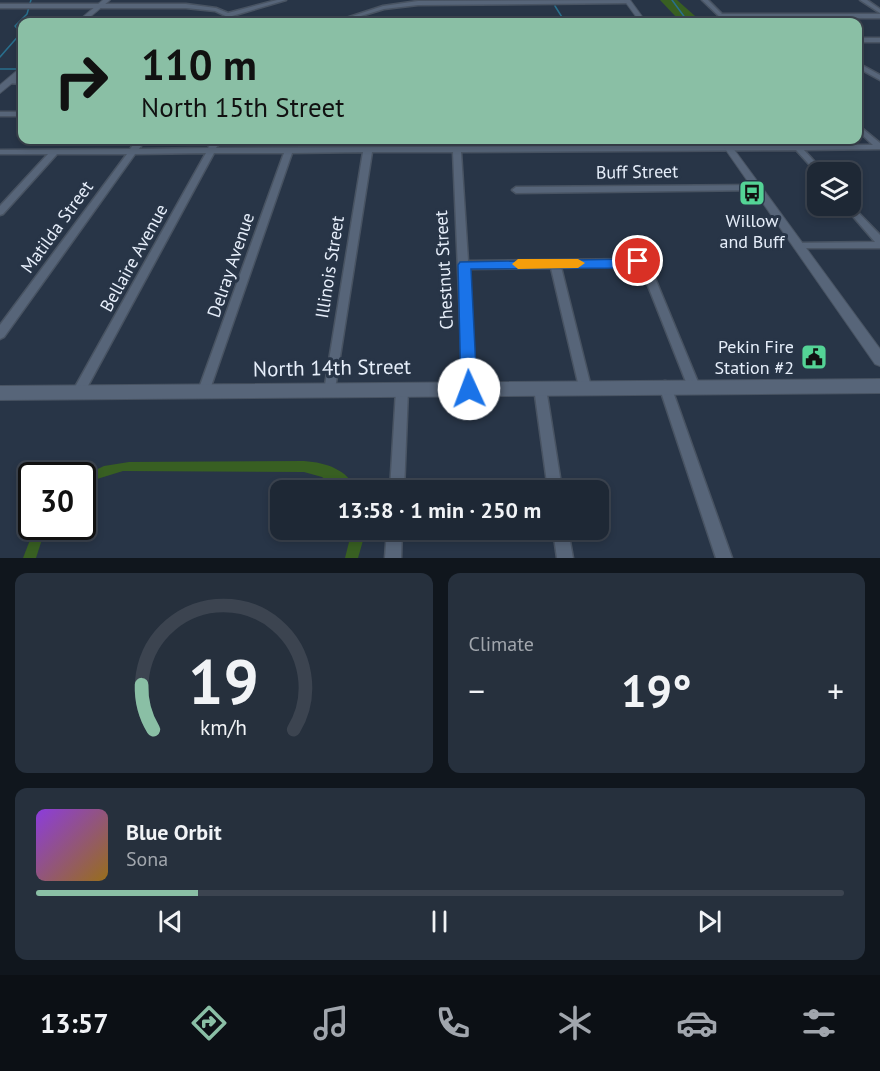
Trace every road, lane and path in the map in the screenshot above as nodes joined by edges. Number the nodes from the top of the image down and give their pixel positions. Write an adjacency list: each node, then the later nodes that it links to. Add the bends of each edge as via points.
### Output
1 (107, 0): 7 (main road)
2 (167, 0): 8 (street)
3 (283, 0): 13 (street)
4 (705, 0): 14 (street)
5 (863, 0): 12 (street)
6 (628, 1): 18 (street, via 418,3); 19 (street)
7 (100, 5): 8 (street); 10 (street); 16 (main road)
8 (162, 5): 13 (street, via 201,7)
9 (0, 6): 10 (street)
10 (8, 6): 11 (street)
11 (0, 11)
12 (880, 11)
13 (228, 15): 17 (street)
14 (721, 16): 15 (street)
15 (880, 16)
16 (85, 18)
17 (234, 18)
18 (350, 18)
19 (640, 18)
20 (862, 40): 21 (street)
21 (880, 40)
22 (862, 68): 24 (street)
23 (18, 74): 25 (main road)
24 (880, 78)
25 (9, 82): 26 (street); 27 (main road)
26 (18, 82)
27 (0, 90)
28 (0, 114): 29 (street)
29 (18, 114)
30 (862, 131): 37 (street)
31 (138, 144): 44 (street, Matilda Street)
32 (215, 144): 39 (street, Bellaire Avenue)
33 (260, 144): 40 (street)
34 (726, 144): 36 (street); 38 (street); 47 (street)
35 (795, 144): 36 (street)
36 (798, 147): 37 (street); 46 (street)
37 (880, 147)
38 (457, 149): 42 (street); 55 (street, Chestnut Street)
39 (211, 150): 40 (street); 44 (street); 65 (street, Bellaire Avenue)
40 (257, 150): 41 (street)
41 (289, 150): 42 (street); 66 (street, Delray Avenue)
42 (368, 150): 67 (street, Illinois Street)
43 (55, 151): 44 (street); 45 (street); 49 (street)
44 (133, 151): 56 (street, Matilda Street)
45 (0, 152)
46 (811, 162)
47 (758, 188): 48 (street, Buff Street); 52 (street)
48 (516, 190)
49 (0, 212)
50 (858, 216): 51 (street)
51 (880, 241)
52 (800, 246): 53 (street); 57 (street)
53 (880, 246)
54 (555, 263): 55 (street); 60 (street); 61 (street, via 638,261 645,266)
55 (465, 265): 63 (street, Chestnut Street)
56 (0, 334)
57 (880, 360)
58 (665, 386): 60 (main road, North 14th Street); 61 (main road, North 14th Street); 75 (street)
59 (880, 386): 61 (main road, North 14th Street)
60 (585, 387): 62 (main road, North 14th Street)
61 (694, 387)
62 (540, 388): 63 (main road, North 14th Street); 70 (street)
63 (469, 389): 64 (main road, North 14th Street)
64 (402, 390): 67 (main road, North 14th Street); 69 (street)
65 (80, 391): 66 (main road, North 14th Street); 68 (main road, North 14th Street)
66 (204, 391): 67 (main road, North 14th Street)
67 (330, 391)
68 (0, 393)
69 (398, 480)
70 (554, 480)
71 (394, 540): 73 (street)
72 (562, 540): 74 (street)
73 (393, 558)
74 (565, 558)
75 (724, 558)

